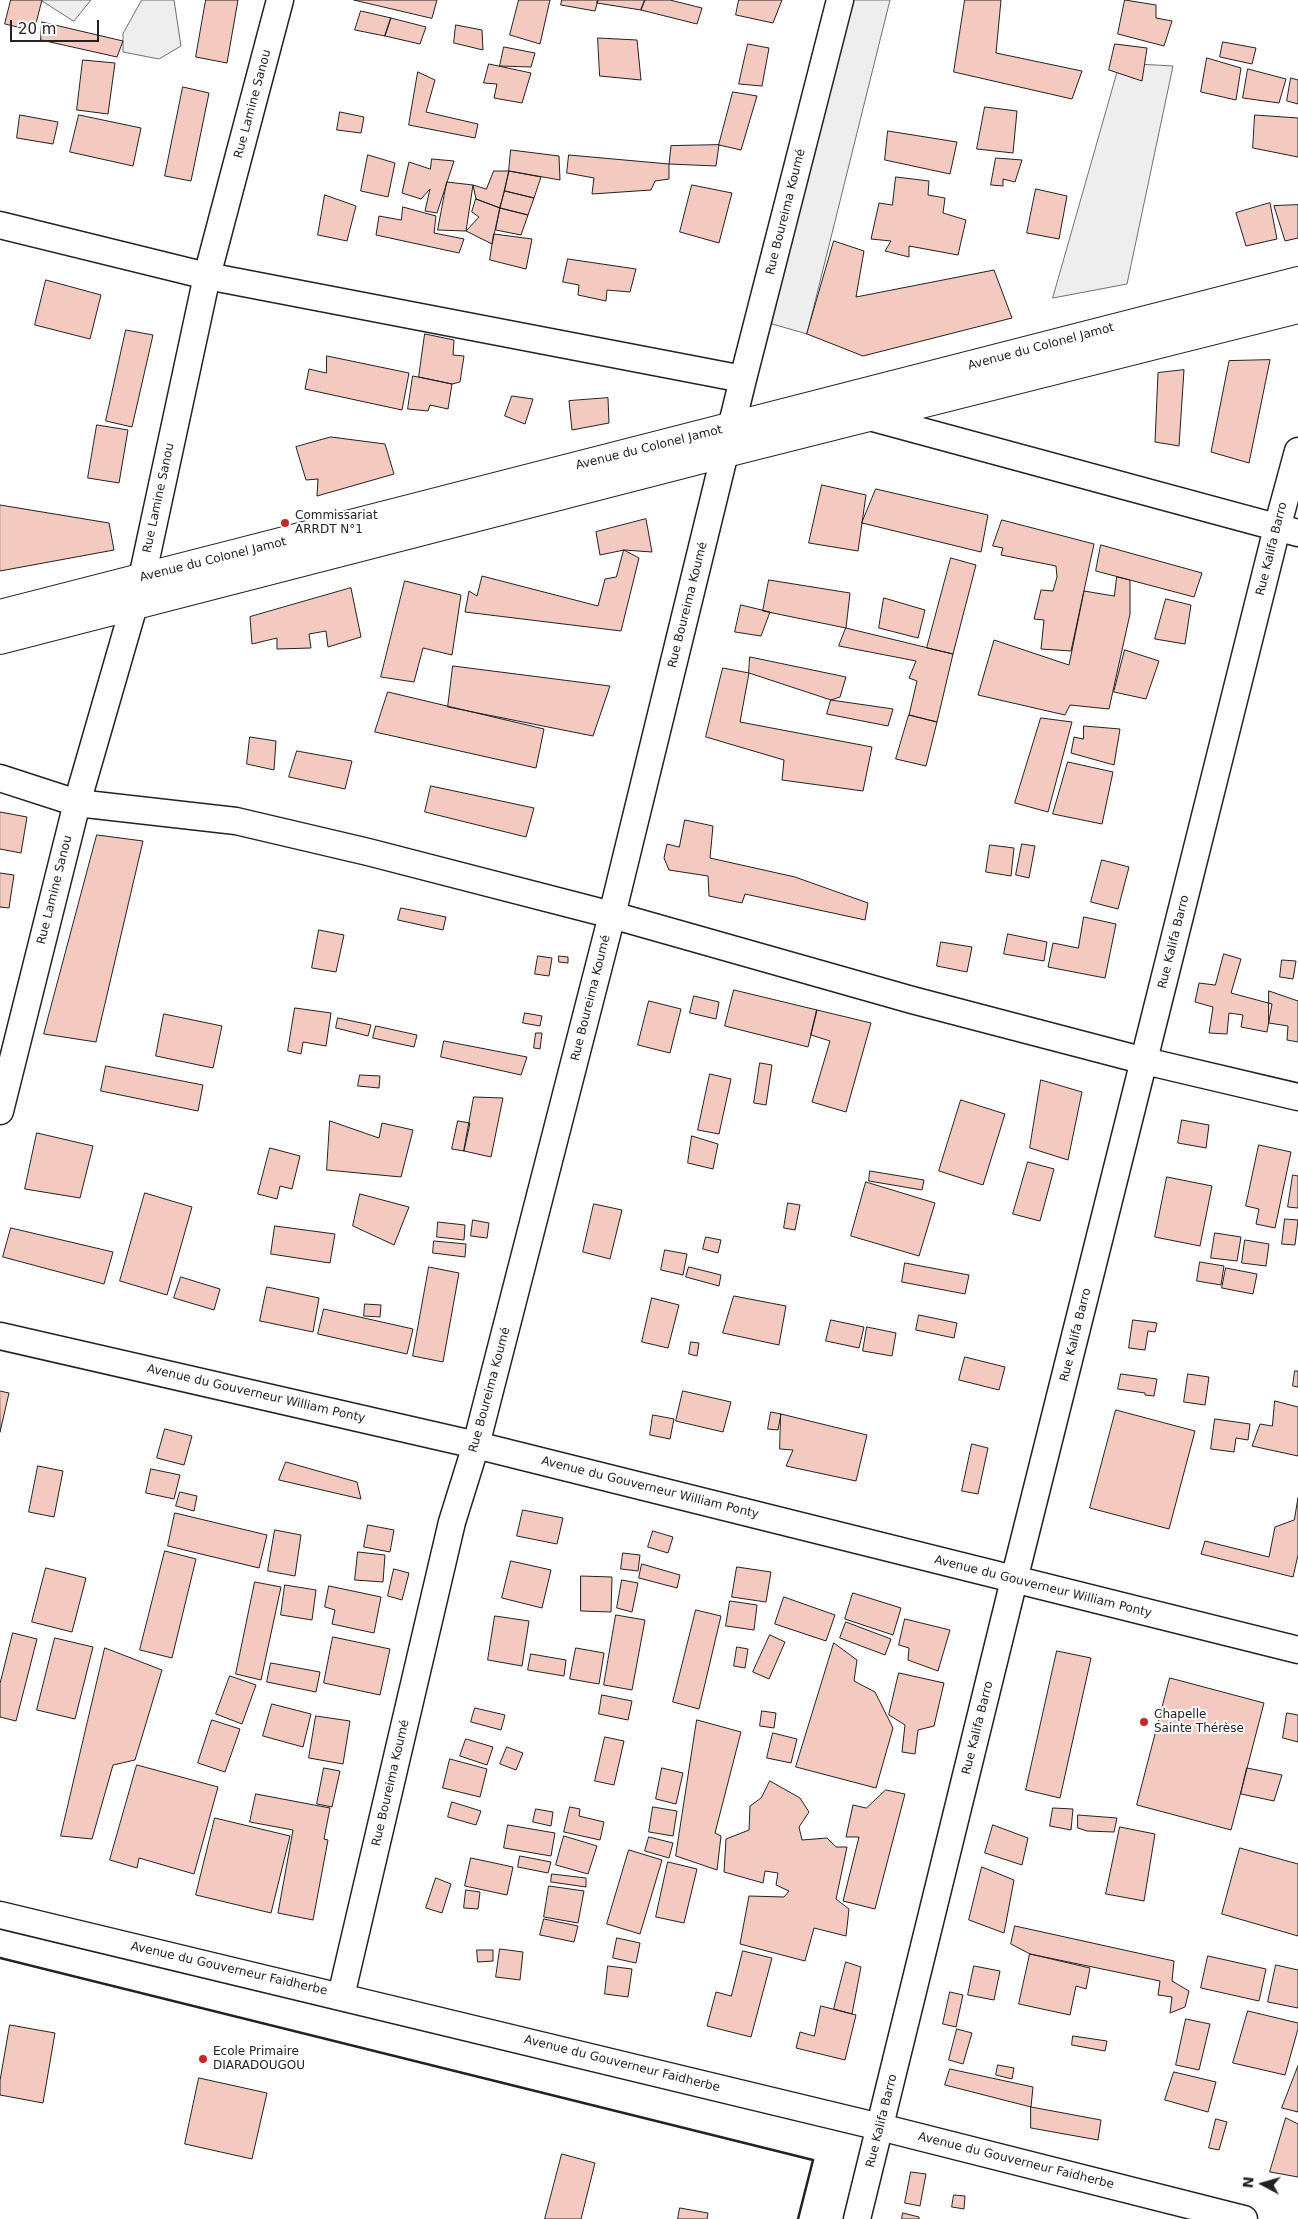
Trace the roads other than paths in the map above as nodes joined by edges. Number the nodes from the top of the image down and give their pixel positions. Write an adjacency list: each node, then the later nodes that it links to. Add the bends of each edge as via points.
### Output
1 (280, 0): 4 (street, Rue Lamine Sanou)
2 (840, 0): 7 (street, Rue Boureima Koumé)
3 (0, 224): 4 (street)
4 (208, 276): 7 (street); 14 (street, Rue Lamine Sanou)
5 (1298, 281): 8 (main road, Avenue du Colonel Jamot)
6 (1298, 309): 9 (main road, Avenue du Colonel Jamot)
7 (743, 380): 10 (street, Rue Boureima Koumé)
8 (820, 404): 9 (street); 10 (main road, Avenue du Colonel Jamot)
9 (869, 417): 12 (main road, Avenue du Colonel Jamot); 13 (street)
10 (733, 426): 12 (street, Rue Boureima Koumé); 14 (main road, Avenue du Colonel Jamot)
11 (1298, 451): 13 (street, Rue Kalifa Barro)
12 (726, 453): 15 (main road, Avenue du Colonel Jamot); 20 (street, Rue Boureima Koumé)
13 (1287, 530): 21 (street, Rue Kalifa Barro)
14 (142, 578): 15 (street, Rue Lamine Sanou); 16 (main road, Avenue du Colonel Jamot)
15 (135, 605): 17 (main road, Avenue du Colonel Jamot); 19 (street, Rue Lamine Sanou)
16 (0, 614)
17 (0, 640)
18 (0, 778): 19 (street)
19 (77, 803): 20 (street, via 236,821); 23 (street, Rue Lamine Sanou)
20 (612, 915): 21 (street, via 912,1000); 25 (street, Rue Boureima Koumé)
21 (1145, 1061): 22 (street); 26 (street, Rue Kalifa Barro)
22 (1298, 1097)
23 (0, 1111)
24 (0, 1336): 25 (street, Avenue du Gouverneur William Ponty)
25 (476, 1445): 26 (street, Avenue du Gouverneur William Ponty); 29 (street, Rue Boureima Koumé, via 452,1522)
26 (1014, 1580): 27 (street, Avenue du Gouverneur William Ponty); 30 (street, Rue Kalifa Barro)
27 (1298, 1650)
28 (0, 1915): 29 (street, Avenue du Gouverneur Faidherbe)
29 (341, 1996): 30 (street, Avenue du Gouverneur Faidherbe)
30 (880, 2127): 31 (street, Rue Kalifa Barro); 32 (street, Avenue du Gouverneur Faidherbe)
31 (857, 2219)
32 (1244, 2219)

